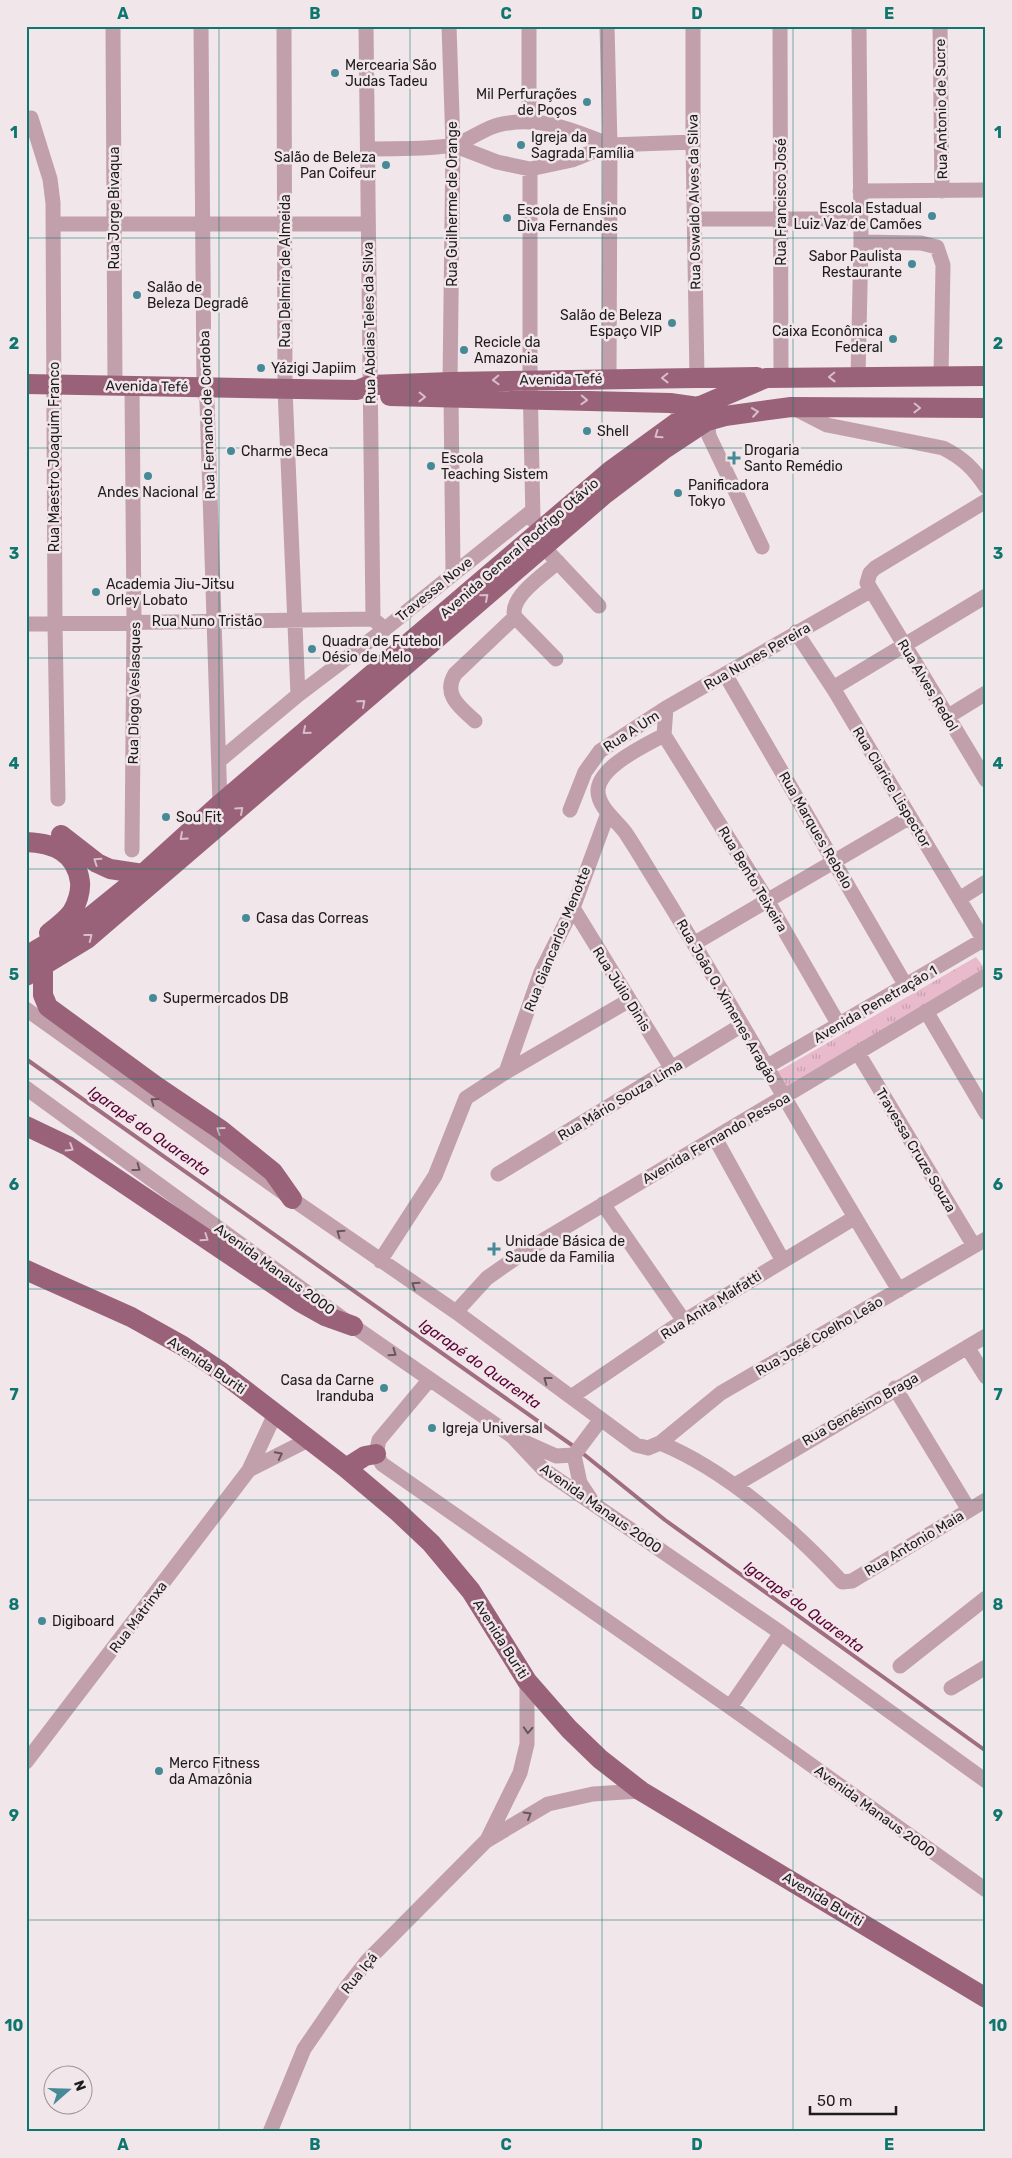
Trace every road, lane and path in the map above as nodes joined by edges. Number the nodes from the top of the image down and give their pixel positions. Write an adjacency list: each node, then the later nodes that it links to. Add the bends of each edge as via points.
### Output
1 (201, 26): 29 (street, Rua Fernando de Cordoba)
2 (284, 26): 25 (street, Rua Delmira de Almeida)
3 (366, 26): 17 (street, Rua Abdias Teles da Silva)
4 (449, 26): 15 (street, Rua Guilherme de Orange)
5 (529, 26): 13 (street)
6 (607, 26): 16 (street)
7 (693, 26): 14 (street, Rua Oswaldo Alves da Silva)
8 (780, 26): 24 (street, Rua Francisco José)
9 (859, 26): 20 (street)
10 (940, 26): 21 (street, Rua Antonio de Sucre)
11 (113, 28): 28 (street, Rua Jorge Bivaqua)
12 (31, 118): 26 (street, Rua Maestro Joaquim Franco, via 50,180)
13 (529, 122): 15 (street, via 499,125); 16 (street, via 546,122)
14 (692, 142): 16 (street); 22 (street, Rua Oswaldo Alves da Silva)
15 (453, 145): 17 (street); 18 (street, via 497,162); 44 (street, Rua Guilherme de Orange)
16 (610, 145): 18 (street, via 572,160); 36 (street)
17 (368, 149): 27 (street, Rua Abdias Teles da Silva)
18 (530, 169): 42 (street)
19 (986, 190): 21 (street)
20 (860, 191): 21 (street); 23 (street)
21 (942, 191)
22 (694, 219): 24 (street); 34 (street, Rua Oswaldo Alves da Silva)
23 (860, 219): 24 (street); 30 (street)
24 (782, 220): 35 (street, Rua Francisco José)
25 (285, 223): 27 (street); 29 (street); 41 (street, Rua Delmira de Almeida)
26 (53, 224): 28 (street); 38 (street, Rua Maestro Joaquim Franco)
27 (367, 224): 43 (street, Rua Abdias Teles da Silva)
28 (114, 225): 29 (street); 39 (street, Rua Jorge Bivaqua)
29 (203, 225): 40 (street, Rua Fernando de Cordoba)
30 (861, 242): 31 (street, via 921,243 937,247 943,265); 33 (street)
31 (941, 376): 32 (main road, Avenida General Rodrigo Otávio); 33 (main road, Avenida General Rodrigo Otávio)
32 (986, 376)
33 (858, 377): 35 (main road, Avenida General Rodrigo Otávio, one-way to 35)
34 (697, 378): 35 (main road, Avenida Tefé); 36 (main road, Avenida Tefé, one-way to 36)
35 (774, 378): 47 (main road, Avenida General Rodrigo Otávio, via 733,391)
36 (609, 379): 42 (main road, Avenida Tefé)
37 (26, 384): 38 (main road, Avenida Tefé)
38 (53, 384): 39 (main road, Avenida Tefé); 63 (street, Rua Maestro Joaquim Franco)
39 (124, 386): 40 (main road, Avenida Tefé); 60 (street, Rua Diogo Veslasques)
40 (204, 387): 41 (main road, Avenida Tefé); 61 (street, Rua Fernando de Cordoba)
41 (284, 389): 43 (main road, Avenida Tefé); 59 (street, Rua Delmira de Almeida)
42 (530, 389): 44 (main road, Avenida Tefé); 47 (main road, Avenida Tefé, one-way to 47, via 670,403); 50 (street)
43 (366, 390): 44 (main road, Avenida Tefé); 64 (street, Rua Abdias Teles da Silva)
44 (450, 390): 54 (street, Rua Guilherme de Orange)
45 (791, 407): 46 (main road, Avenida General Rodrigo Otávio, one-way to 46); 47 (main road, Avenida General Rodrigo Otávio, one-way to 45, via 724,416); 48 (street, via 827,425 943,448 960,456)
46 (986, 408)
47 (702, 414): 51 (main road, Avenida General Rodrigo Otávio, via 610,471); 52 (street, via 709,436)
48 (986, 487)
49 (986, 501): 55 (street, via 876,568 867,578)
50 (532, 511): 51 (street); 54 (street, Travessa Nove)
51 (539, 540): 53 (street); 79 (main road, Avenida General Rodrigo Otávio, one-way to 79); 95 (main road, Avenida General Rodrigo Otávio, one-way to 51, via 72,950 121,911)
52 (762, 547)
53 (558, 562): 57 (street); 58 (street, via 515,603 513,611)
54 (453, 572): 64 (street, Travessa Nove)
55 (870, 590): 65 (street, Rua Nunes Pereira); 66 (street, Rua Alves Redol)
56 (986, 596): 66 (street)
57 (599, 606)
58 (516, 617): 67 (street); 74 (street, via 451,681 450,693)
59 (295, 620): 61 (street, Rua Nuno Tristão); 64 (street, Rua Nuno Tristão); 71 (street, Rua Delmira de Almeida)
60 (134, 621): 61 (street, Rua Nuno Tristão); 63 (street, Rua Nuno Tristão); 85 (street, Rua Diogo Veslasques)
61 (215, 621): 76 (street, Rua Fernando de Cordoba)
62 (26, 624): 63 (street, Rua Nuno Tristão)
63 (55, 624): 78 (street, Rua Maestro Joaquim Franco)
64 (379, 624): 71 (street, Travessa Nove)
65 (796, 632): 68 (street, Rua Nunes Pereira); 69 (street, Rua Clarice Lispector)
66 (905, 646): 69 (street); 73 (street, Rua Alves Redol)
67 (556, 659)
68 (725, 674): 72 (street, Rua Nunes Pereira); 86 (street, Rua Marques Rebelo)
69 (833, 688): 82 (street, Rua Clarice Lispector)
70 (986, 693): 73 (street)
71 (298, 695): 76 (street, Travessa Nove)
72 (666, 708): 75 (street); 80 (street, Rua A Um, via 600,751 585,772)
73 (947, 717): 77 (street, Rua Alves Redol)
74 (475, 721)
75 (664, 735): 81 (street, Rua João O. Ximenes Aragão, via 606,773 598,793); 90 (street, Rua Bento Teixeira)
76 (220, 760): 79 (street, Rua Fernando de Cordoba)
77 (986, 780)
78 (58, 799)
79 (220, 804): 87 (main road, Avenida General Rodrigo Otávio, one-way to 87)
80 (570, 810)
81 (608, 813): 91 (street, Rua Giancarlos Menotte); 93 (street, Rua João O. Ximenes Aragão, via 635,847)
82 (910, 817): 86 (street); 89 (street, Rua Clarice Lispector)
83 (26, 831): 87 (main road, one-way to 83, via 110,869 97,863 58,834)
84 (26, 842): 94 (main road, via 48,844 70,857 78,870 80,885 78,900 62,922)
85 (132, 850)
86 (835, 862): 90 (street); 97 (street, Rua Marques Rebelo)
87 (143, 874): 94 (main road, Avenida General Rodrigo Otávio, via 85,921)
88 (986, 882): 89 (street)
89 (959, 899): 92 (street, Rua Clarice Lispector)
90 (767, 900): 93 (street); 104 (street, Rua Bento Teixeira)
91 (573, 908): 99 (street, Rua Júlio Dinis); 108 (street, Rua Giancarlos Menotte, via 541,972)
92 (984, 942): 97 (street, Avenida Penetração 1)
93 (695, 944): 103 (street, Rua João O. Ximenes Aragão)
94 (26, 954)
95 (34, 972): 100 (main road)
96 (986, 976): 102 (street, Avenida Fernando Pessoa)
97 (906, 986): 104 (street, Avenida Penetração 1)
98 (26, 1000): 100 (main road)
99 (628, 1001): 107 (street, Rua Júlio Dinis); 108 (street)
100 (48, 1007): 115 (main road, one-way to 100, via 273,1172 221,1130)
101 (26, 1009): 115 (street, one-way to 101)
102 (926, 1011): 105 (street, Avenida Fernando Pessoa); 111 (street)
103 (742, 1025): 106 (street, Rua João O. Ximenes Aragão); 107 (street, Rua Mário Souza Lima)
104 (839, 1025): 106 (street, Avenida Penetração 1)
105 (858, 1053): 110 (street, Avenida Fernando Pessoa); 118 (street, Travessa Cruze Souza)
106 (766, 1067): 110 (street, Rua João O. Ximenes Aragão)
107 (672, 1069): 114 (street, Rua Mário Souza Lima)
108 (506, 1072): 119 (street, via 466,1098 435,1176)
109 (26, 1088): 125 (street, Avenida Manaus 2000, one-way to 125)
110 (784, 1098): 113 (street, Avenida Fernando Pessoa); 117 (street, Rua João O. Ximenes Aragão)
111 (986, 1113)
112 (26, 1126): 125 (main road, one-way to 125, via 68,1146 300,1302)
113 (715, 1138): 116 (street, Avenida Fernando Pessoa); 120 (street)
114 (498, 1174)
115 (292, 1199): 119 (street, one-way to 115)
116 (603, 1204): 123 (street, Avenida Fernando Pessoa, via 507,1263 487,1278); 124 (street)
117 (854, 1218): 120 (street, Rua Anita Malfatti); 122 (street, Rua João O. Ximenes Aragão)
118 (980, 1243): 122 (street, Rua José Coelho Leão)
119 (380, 1261): 123 (street, one-way to 119)
120 (783, 1261): 124 (street, Rua Anita Malfatti)
121 (26, 1270): 132 (main road, Avenida Buriti, via 131,1317 183,1346)
122 (899, 1290): 136 (street, Rua José Coelho Leão, via 721,1393)
123 (456, 1312): 131 (street, one-way to 123)
124 (684, 1321): 131 (street, Rua Anita Malfatti)
125 (352, 1326): 129 (street, Avenida Manaus 2000, one-way to 129)
126 (986, 1336): 127 (street, Rua Genésino Braga)
127 (966, 1347): 128 (street); 130 (street, Rua Genésino Braga)
128 (986, 1377)
129 (430, 1379): 134 (street, Avenida Manaus 2000); 138 (street, via 379,1440)
130 (895, 1388): 141 (street, Rua Genésino Braga); 144 (street)
131 (571, 1397): 133 (street)
132 (275, 1414): 135 (main road, Avenida Buriti); 140 (street, Rua Matrinxa)
133 (597, 1424): 136 (street, via 636,1445 648,1448); 137 (street)
134 (512, 1436): 137 (street, via 556,1456); 143 (street, Avenida Manaus 2000, via 544,1470)
135 (308, 1440): 139 (main road, Avenida Buriti); 140 (street, Rua Matrinxa, one-way to 135)
136 (660, 1443): 141 (street)
137 (576, 1453): 143 (street, via 580,1483)
138 (376, 1454): 139 (main road, via 365,1456); 151 (street, Avenida Manaus 2000, via 382,1464)
139 (346, 1468): 149 (main road, Avenida Buriti, via 431,1543 471,1591)
140 (249, 1470): 152 (street, Rua Matrinxa)
141 (735, 1485): 144 (street, Rua Antonio Maia, via 825,1563 842,1582 852,1581)
142 (986, 1500): 144 (street, Rua Antonio Maia)
143 (593, 1503): 146 (street, Avenida Manaus 2000)
144 (969, 1510)
145 (986, 1598): 147 (street)
146 (781, 1633): 151 (street); 153 (street, Avenida Manaus 2000)
147 (900, 1666)
148 (986, 1667): 150 (street)
149 (527, 1681): 154 (main road, Avenida Buriti, via 568,1729); 155 (street, Rua Içá, one-way to 155, via 527,1744 522,1764)
150 (951, 1688)
151 (730, 1707): 156 (street, Avenida Manaus 2000)
152 (26, 1762)
153 (986, 1781)
154 (641, 1792): 155 (street, Rua Içá, one-way to 154, via 548,1804 593,1794); 157 (main road, Avenida Buriti)
155 (486, 1841): 158 (street, Rua Içá, via 368,1960 346,1988 304,2049)
156 (986, 1890)
157 (986, 1998)
158 (270, 2132)

